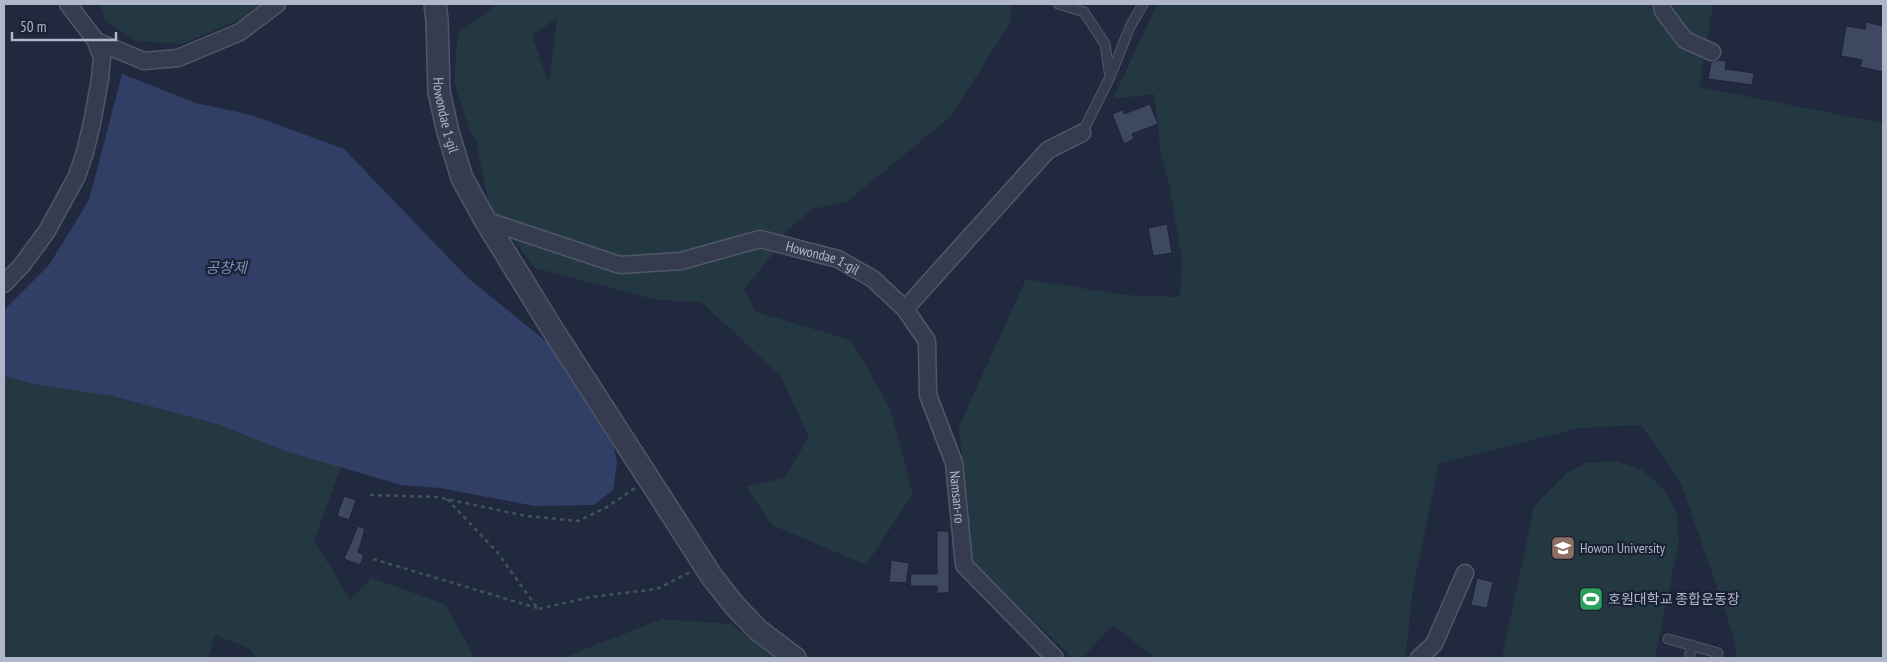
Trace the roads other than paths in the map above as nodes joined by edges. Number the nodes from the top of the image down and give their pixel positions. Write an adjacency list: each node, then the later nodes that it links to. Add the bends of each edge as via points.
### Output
1 (68, 4): 7 (street)
2 (277, 4): 7 (street, via 240,32 178,58 144,61)
3 (435, 4): 11 (street, Howondae 1-gil, via 439,92 448,132 462,178)
4 (1058, 4): 9 (lane, via 1084,12 1105,44)
5 (1143, 4): 9 (lane)
6 (1662, 4): 8 (street, via 1663,11 1685,40)
7 (96, 41): 12 (street, via 102,58 100,79 86,152 77,176 48,231)
8 (1712, 52)
9 (1110, 77): 10 (lane)
10 (1082, 133): 13 (street, via 1048,150)
11 (485, 220): 13 (street, Howondae 1-gil, via 620,265 682,261 760,239 838,259 873,279); 17 (street, Howondae 1-gil, via 704,564 746,618)
12 (4, 284)
13 (905, 309): 18 (street, Namsan-ro, via 927,341 928,395 954,464 964,565)
14 (1465, 573): 19 (street, via 1434,644)
15 (1668, 640): 16 (lane)
16 (1692, 645): 20 (lane); 21 (lane, via 1718,652)
17 (795, 658)
18 (1055, 658)
19 (1419, 658)
20 (1689, 658)
21 (1717, 658)

